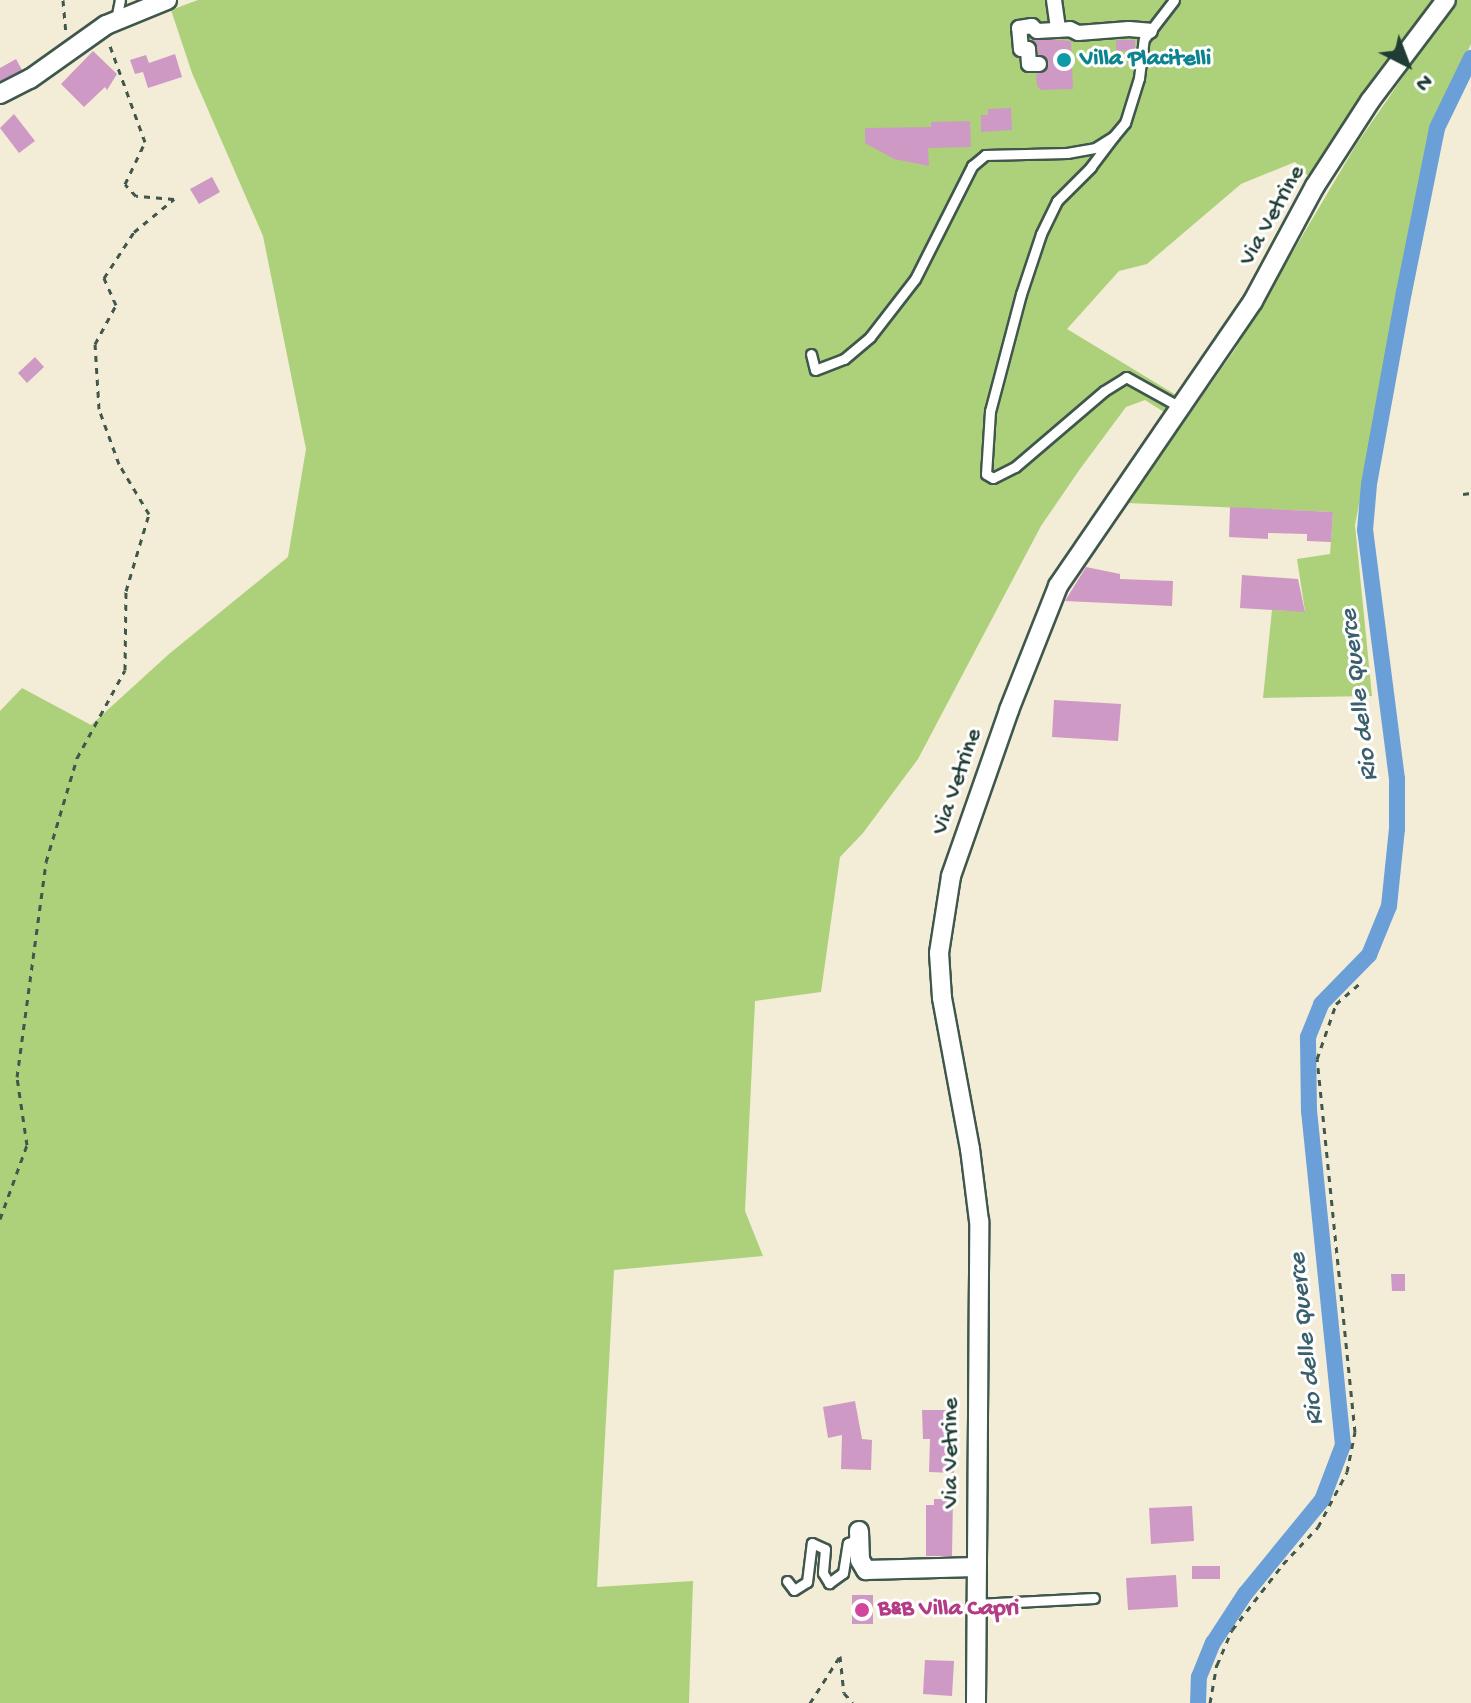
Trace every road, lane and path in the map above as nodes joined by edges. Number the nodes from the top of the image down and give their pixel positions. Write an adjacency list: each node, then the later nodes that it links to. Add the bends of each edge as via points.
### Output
1 (63, 0): 9 (path)
2 (167, 0): 6 (street)
3 (1054, 0): 7 (street)
4 (1174, 0): 8 (lane)
5 (1446, 0): 14 (street, Via Vetrine, via 1315,186 1253,301)
6 (120, 12): 9 (street); 18 (path, via 123,30 108,39 145,142 125,184 136,196 174,199 134,232 104,278 116,305 95,344 99,409 119,464 149,514 126,591 125,670 77,758 46,862 17,1077 27,1145)
7 (1058, 30): 8 (street); 10 (street, via 1019,28 1029,64)
8 (1150, 31): 12 (lane, via 1125,123)
9 (71, 49): 11 (street)
10 (1039, 64)
11 (0, 94)
12 (1114, 136): 13 (lane, via 1081,151 985,155 972,166 915,279 870,337 844,359 815,370); 14 (lane, via 1057,201 1041,234 990,411 986,474 993,478 1015,467 1126,377)
13 (811, 354)
14 (1181, 408): 20 (street, Via Vetrine, via 1058,586 951,876 939,953 942,998 979,1221)
15 (1471, 493): 16 (path)
16 (1463, 494)
17 (1359, 984): 27 (path, via 1336,1004 1317,1059 1355,1432 1347,1472 1318,1527 1232,1630 1217,1665)
18 (0, 1219)
19 (859, 1535): 20 (street, via 866,1570); 21 (lane, via 848,1543 843,1573 829,1583 823,1573 825,1549 812,1543 807,1582 794,1590)
20 (976, 1567): 23 (street, Via Vetrine)
21 (787, 1581)
22 (1094, 1598): 23 (lane)
23 (976, 1604): 26 (street, Via Vetrine)
24 (810, 1703): 25 (path, via 840,1656 844,1693)
25 (853, 1703)
26 (976, 1703)
27 (1210, 1703)

